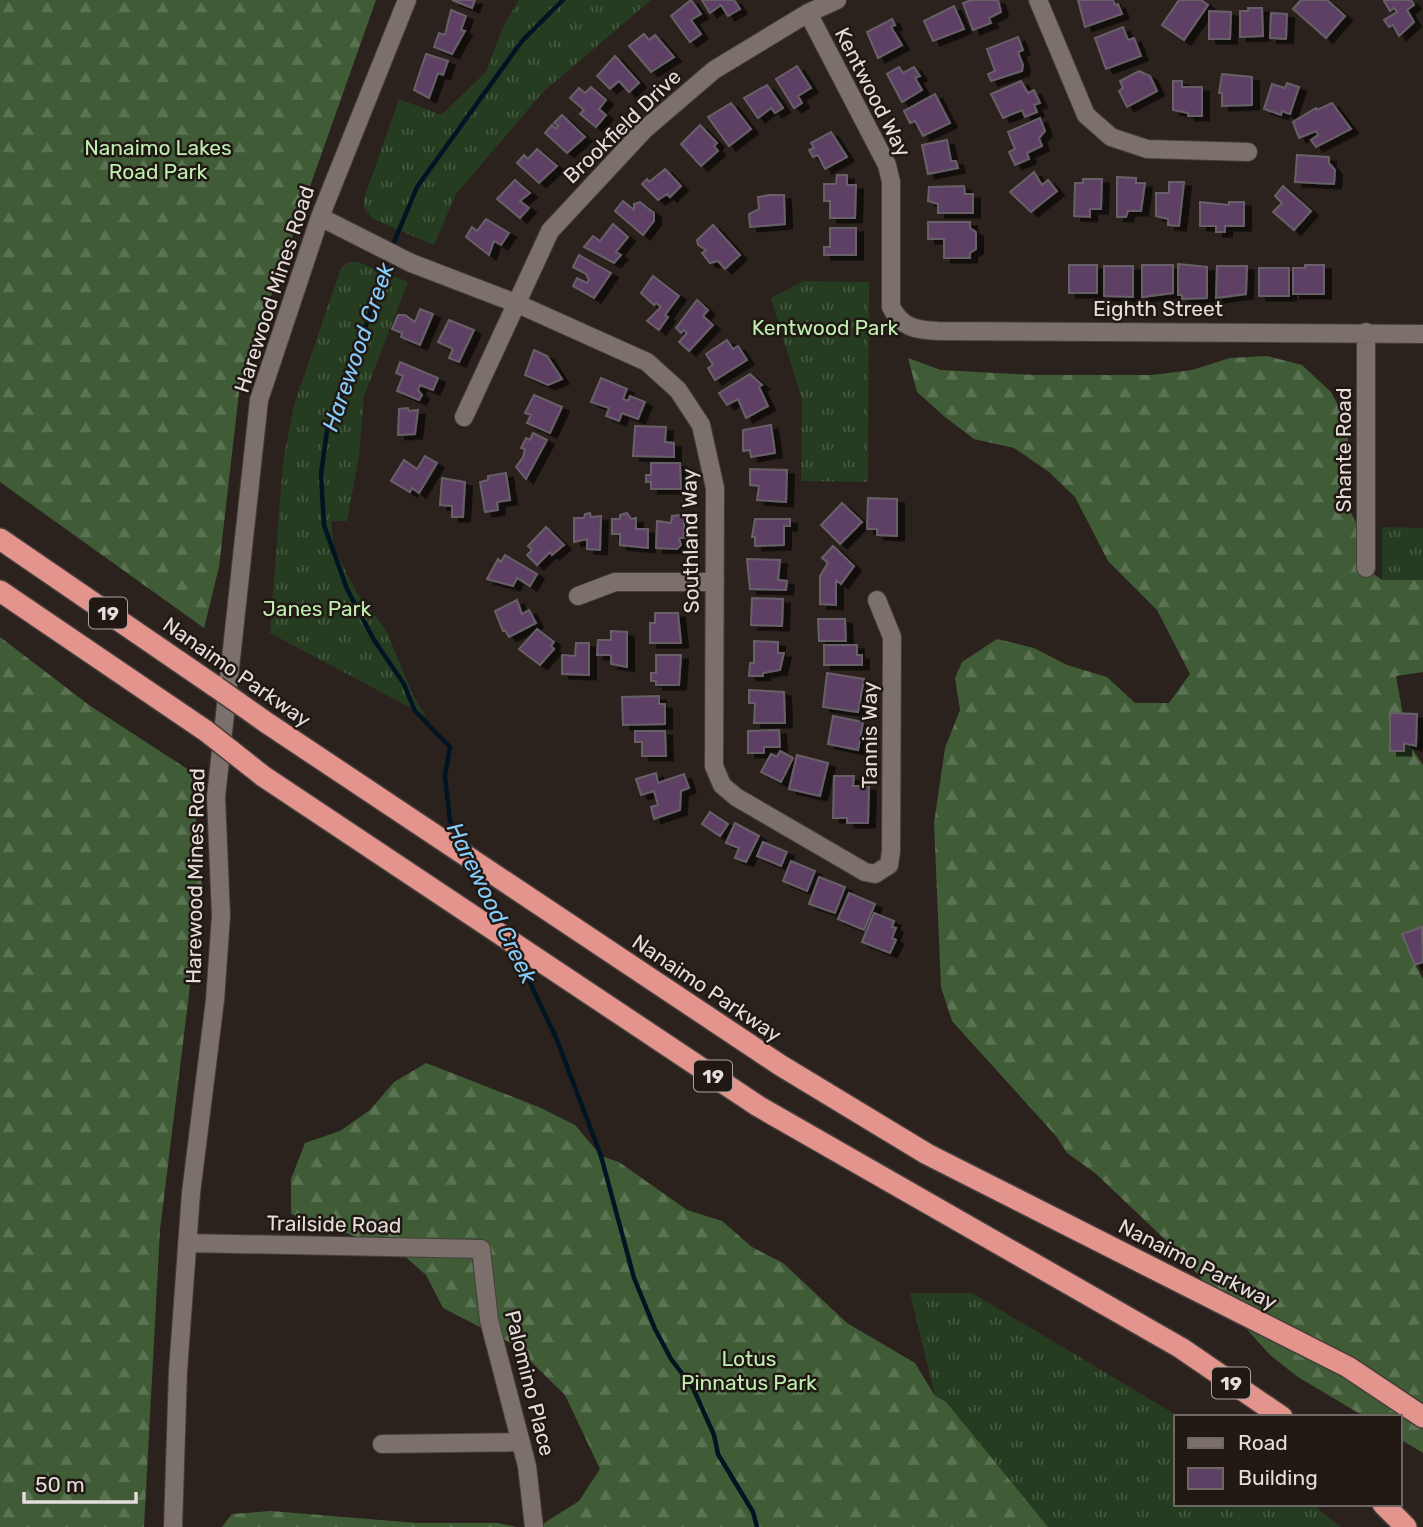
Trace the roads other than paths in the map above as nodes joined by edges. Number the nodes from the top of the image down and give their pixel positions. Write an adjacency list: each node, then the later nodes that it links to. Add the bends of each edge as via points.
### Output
1 (407, 0): 6 (street, Harewood Mines Road)
2 (836, 0): 4 (street, Brookfield Drive)
3 (1038, 0): 5 (street, via 1086,116 1111,136 1147,149)
4 (808, 13): 7 (street, Brookfield Drive, via 714,70 644,130 550,230); 8 (street, Kentwood Way, via 887,165 891,182 891,307)
5 (1248, 152)
6 (320, 217): 7 (street, Southland Way, via 411,263); 19 (street, Harewood Mines Road, via 259,400 216,797 221,916)
7 (518, 304): 11 (street, Brookfield Drive); 14 (street, Southland Way, via 647,362 678,390 701,425 711,458)
8 (897, 318): 9 (street, Eighth Street, via 921,331)
9 (1366, 332): 10 (street, Eighth Street); 13 (street, Shante Road)
10 (1423, 334)
11 (464, 417)
12 (0, 539): 22 (highway, Nanaimo Parkway / 19, bridge, via 780,1065 927,1154 1348,1367)
13 (1366, 568)
14 (715, 582): 16 (street, via 615,582); 18 (street, Southland Way, via 714,766 722,785 865,872)
15 (0, 591): 21 (highway, 19, bridge, via 206,731 263,776 758,1105 1181,1348)
16 (578, 596)
17 (877, 600): 18 (street, Tannis Way, via 892,637 891,851)
18 (883, 871)
19 (187, 1243): 20 (street, Trailside Road); 26 (street, Harewood Mines Road)
20 (481, 1249): 23 (street, Palomino Place, via 489,1320)
21 (1279, 1415)
22 (1423, 1417)
23 (520, 1442): 24 (street); 27 (street, Palomino Place)
24 (382, 1444)
25 (1385, 1506): 28 (highway)
26 (173, 1527)
27 (534, 1527)
28 (1406, 1527)

